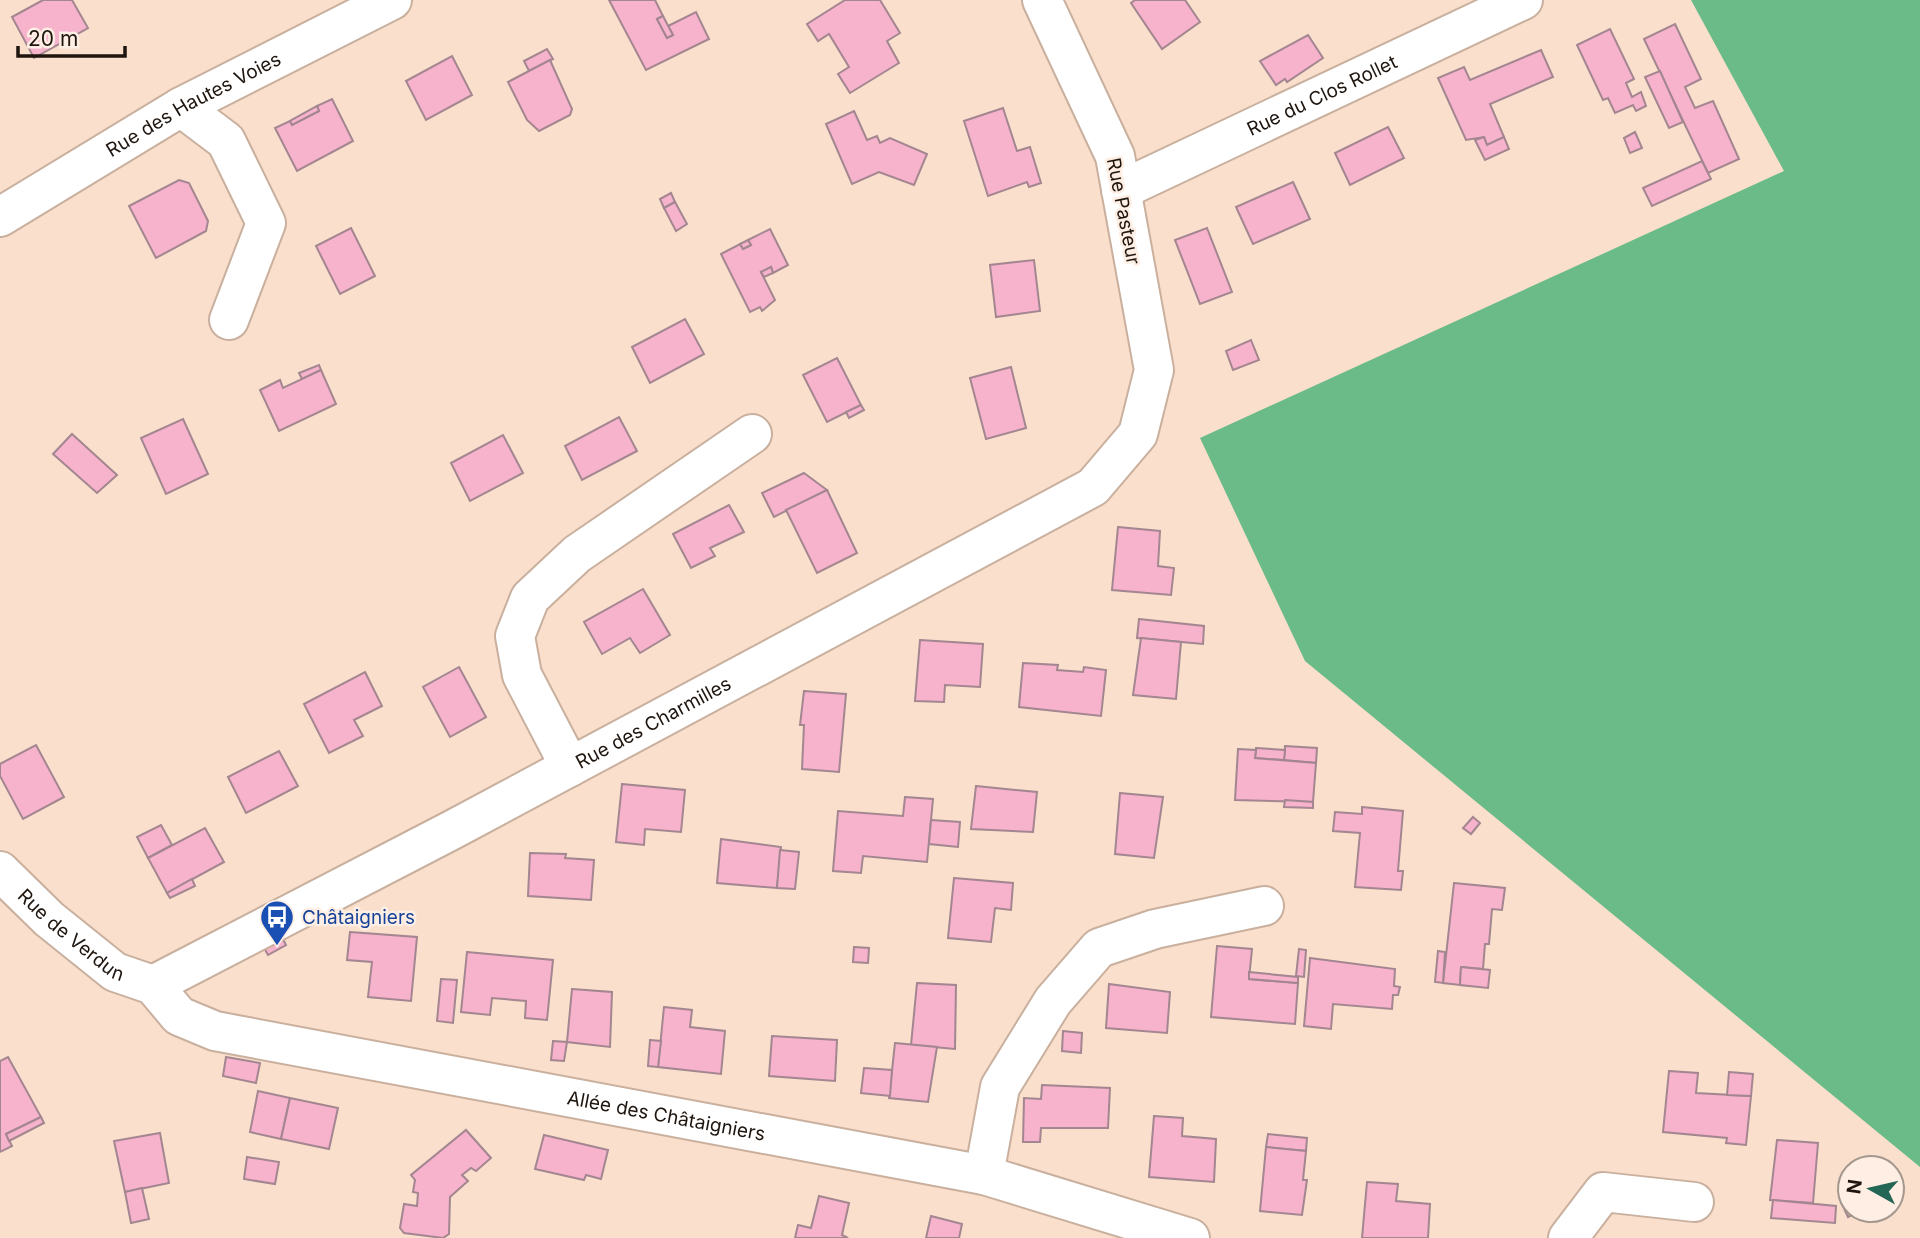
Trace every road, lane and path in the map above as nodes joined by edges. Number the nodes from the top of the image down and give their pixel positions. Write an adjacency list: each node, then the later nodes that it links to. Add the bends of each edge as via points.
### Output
1 (392, 0): 4 (street, Rue des Hautes Voies)
2 (1042, 0): 5 (street, Rue Pasteur, via 1115,156)
3 (1522, 0): 5 (street, Rue du Clos Rollet)
4 (181, 107): 6 (street, Rue des Hautes Voies); 7 (street, via 226,141 266,223)
5 (1121, 190): 9 (street, Rue Pasteur, via 1154,370)
6 (0, 217)
7 (229, 320)
8 (752, 433): 10 (street, via 577,554 530,598 515,635 522,675)
9 (1138, 434): 10 (street, Rue des Charmilles, via 1093,487)
10 (570, 767): 13 (street, Rue des Charmilles)
11 (0, 871): 13 (street, Rue de Verdun, via 49,919 115,971)
12 (1264, 906): 14 (street, via 1155,929 1098,948 1053,1000 1000,1087)
13 (153, 985): 14 (street, Allée des Châtaigniers, via 180,1016 215,1031)
14 (984, 1174): 16 (street, Allée des Châtaigniers)
15 (1694, 1202): 17 (street, via 1603,1192)
16 (1190, 1238)
17 (1568, 1238)

